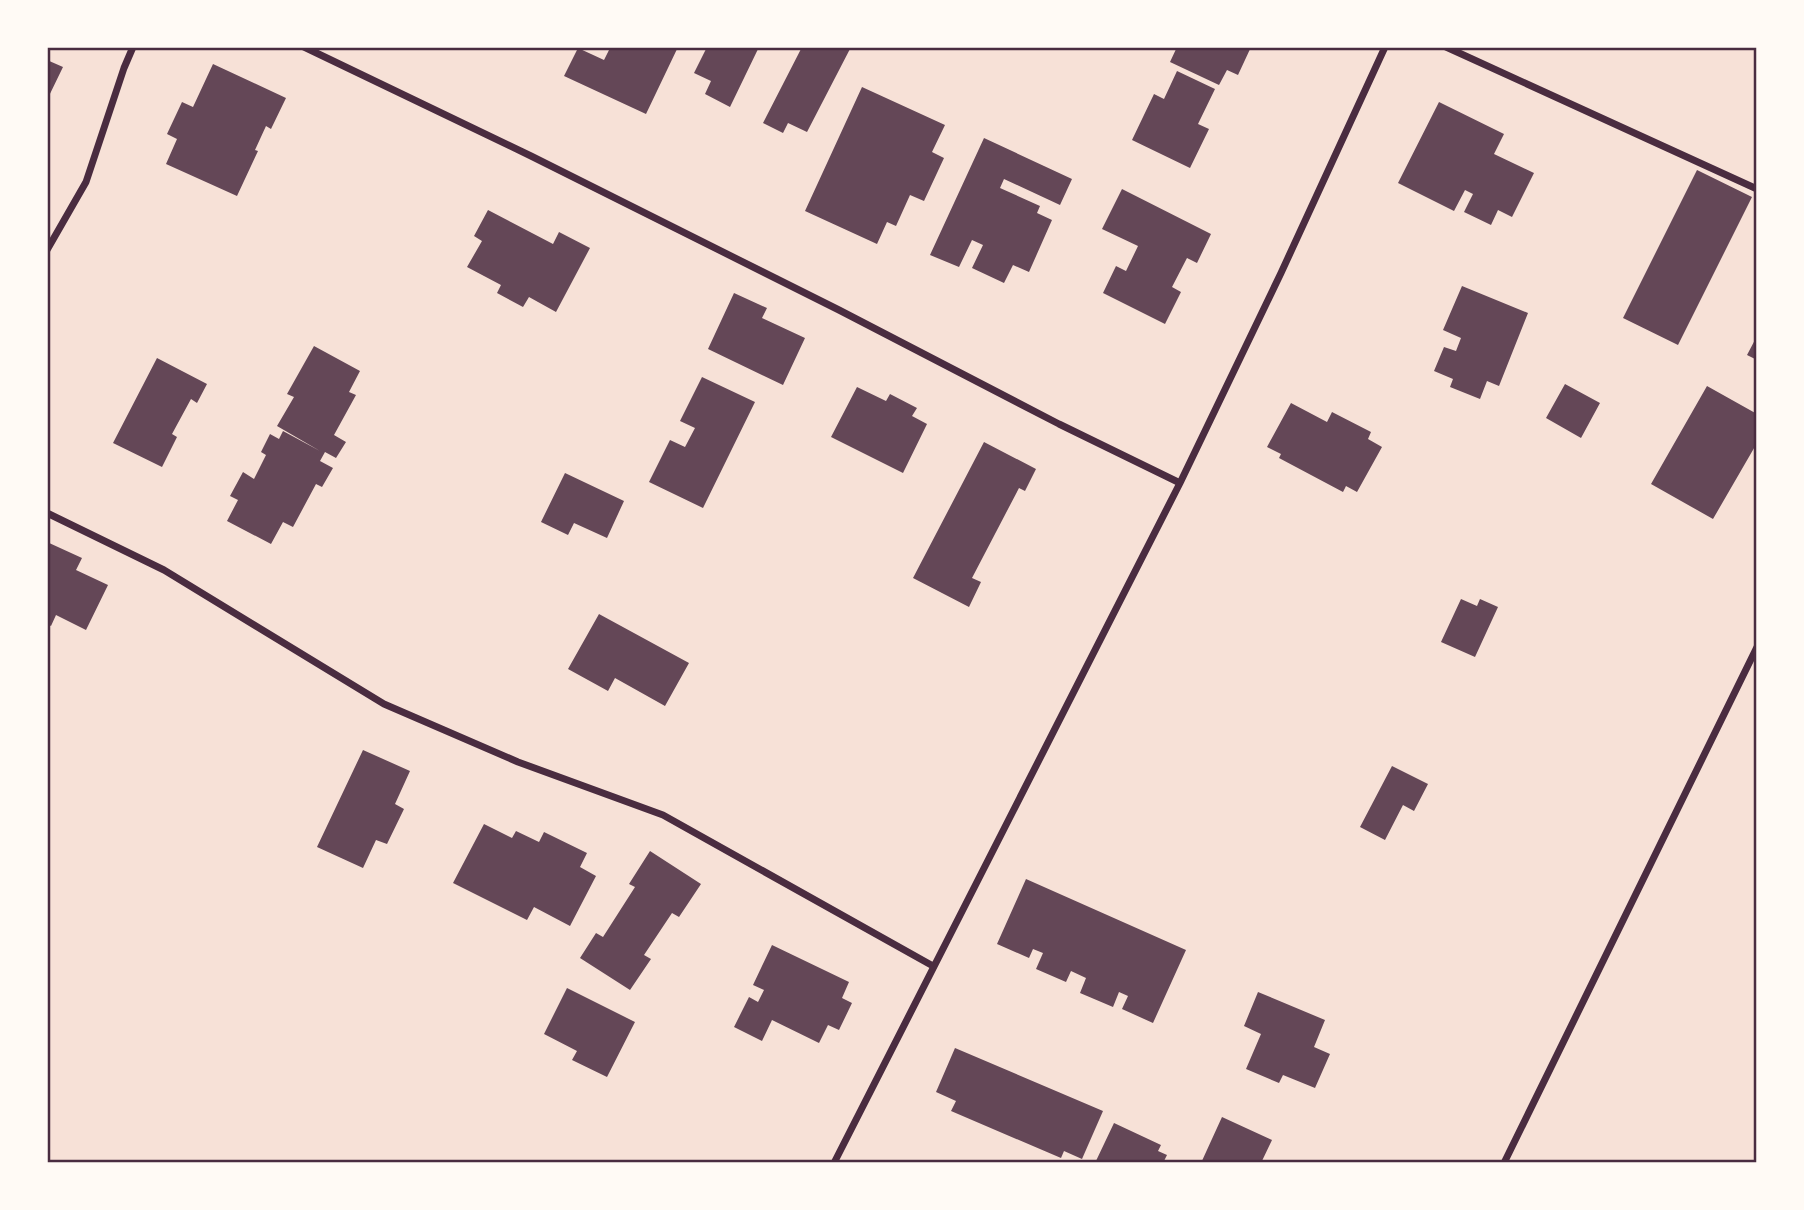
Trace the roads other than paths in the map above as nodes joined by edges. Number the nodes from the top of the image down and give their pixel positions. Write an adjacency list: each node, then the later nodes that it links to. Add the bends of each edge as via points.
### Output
1 (134, 47): 6 (street, via 86,182)
2 (304, 47): 7 (street, via 544,162)
3 (1385, 47): 7 (street)
4 (1446, 47): 5 (street)
5 (1757, 189)
6 (47, 250)
7 (1180, 483): 10 (street)
8 (47, 513): 10 (street, via 164,570 384,704 518,762 663,815)
9 (1757, 647): 12 (street)
10 (933, 966): 11 (street)
11 (834, 1163)
12 (1504, 1163)

